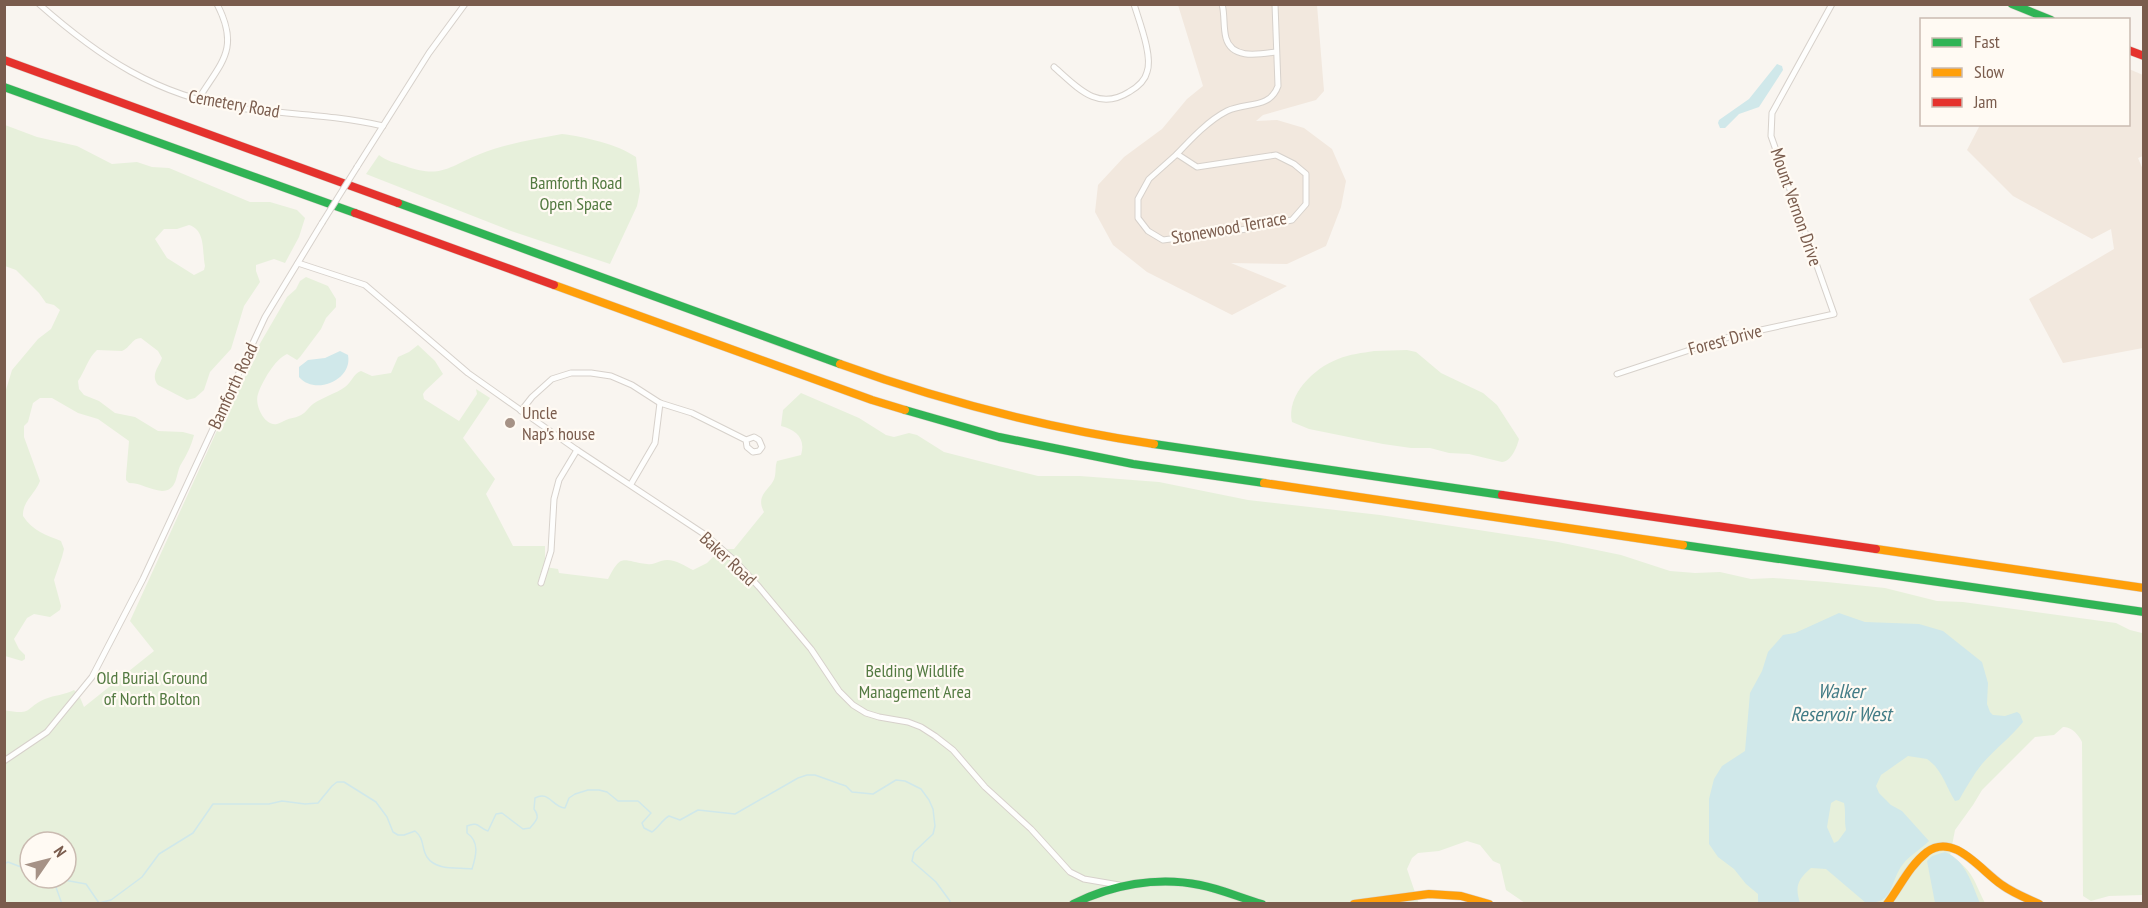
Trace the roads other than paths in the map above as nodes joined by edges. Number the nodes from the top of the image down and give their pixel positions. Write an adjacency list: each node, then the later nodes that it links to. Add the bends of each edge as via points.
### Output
1 (39, 4): 14 (street, Cemetery Road, via 124,69)
2 (217, 4): 14 (street, via 228,52)
3 (465, 4): 15 (street, Bamforth Road, via 429,52)
4 (1134, 4): 12 (street, via 1148,72 1138,87 1106,100 1092,97)
5 (1222, 4): 10 (street, via 1226,39 1231,46 1249,55)
6 (1275, 4): 10 (street)
7 (1832, 4): 18 (street, Mount Vernon Drive, via 1772,113 1771,136)
8 (2012, 4): 9 (main road)
9 (2046, 18)
10 (1276, 52): 16 (street, Stonewood Terrace, via 1276,94 1261,104 1227,111)
11 (4, 60): 26 (main road, via 857,370 1010,416 1134,441)
12 (1054, 67)
13 (4, 87): 27 (main road, via 861,396 999,438 1132,464)
14 (198, 100): 15 (street, Cemetery Road)
15 (383, 126): 17 (street, Bamforth Road, bridge)
16 (1177, 154): 16 (street, Stonewood Terrace, via 1149,179 1137,199 1138,218 1148,231 1164,240 1292,220 1306,204 1306,174 1276,155 1197,167)
17 (298, 264): 21 (street, Baker Road, via 365,285 468,373); 28 (street, Bamforth Road, via 265,317 143,579 96,668 47,732)
18 (1834, 314): 19 (street, Forest Drive, via 1729,337)
19 (1617, 374)
20 (660, 403): 21 (street, via 611,375 571,373 552,380); 22 (street, via 692,413); 24 (street, via 655,443)
21 (521, 411): 23 (street, Baker Road)
22 (746, 440)
23 (577, 450): 24 (street, Baker Road); 25 (street, via 559,480 551,551)
24 (631, 484): 29 (street, Baker Road, via 734,560 853,705 866,713 914,724 935,736 1070,872 1084,879)
25 (541, 583)
26 (2144, 588)
27 (2144, 612)
28 (4, 761)
29 (1119, 885): 31 (main road); 32 (main road, via 1198,885)
30 (1381, 901): 33 (main road); 34 (main road, via 1429,894)
31 (1073, 903)
32 (1262, 903)
33 (1354, 903)
34 (1489, 903)
35 (1887, 903): 36 (main road, via 1923,855 1948,846 1963,852 2009,890)
36 (2039, 903)

